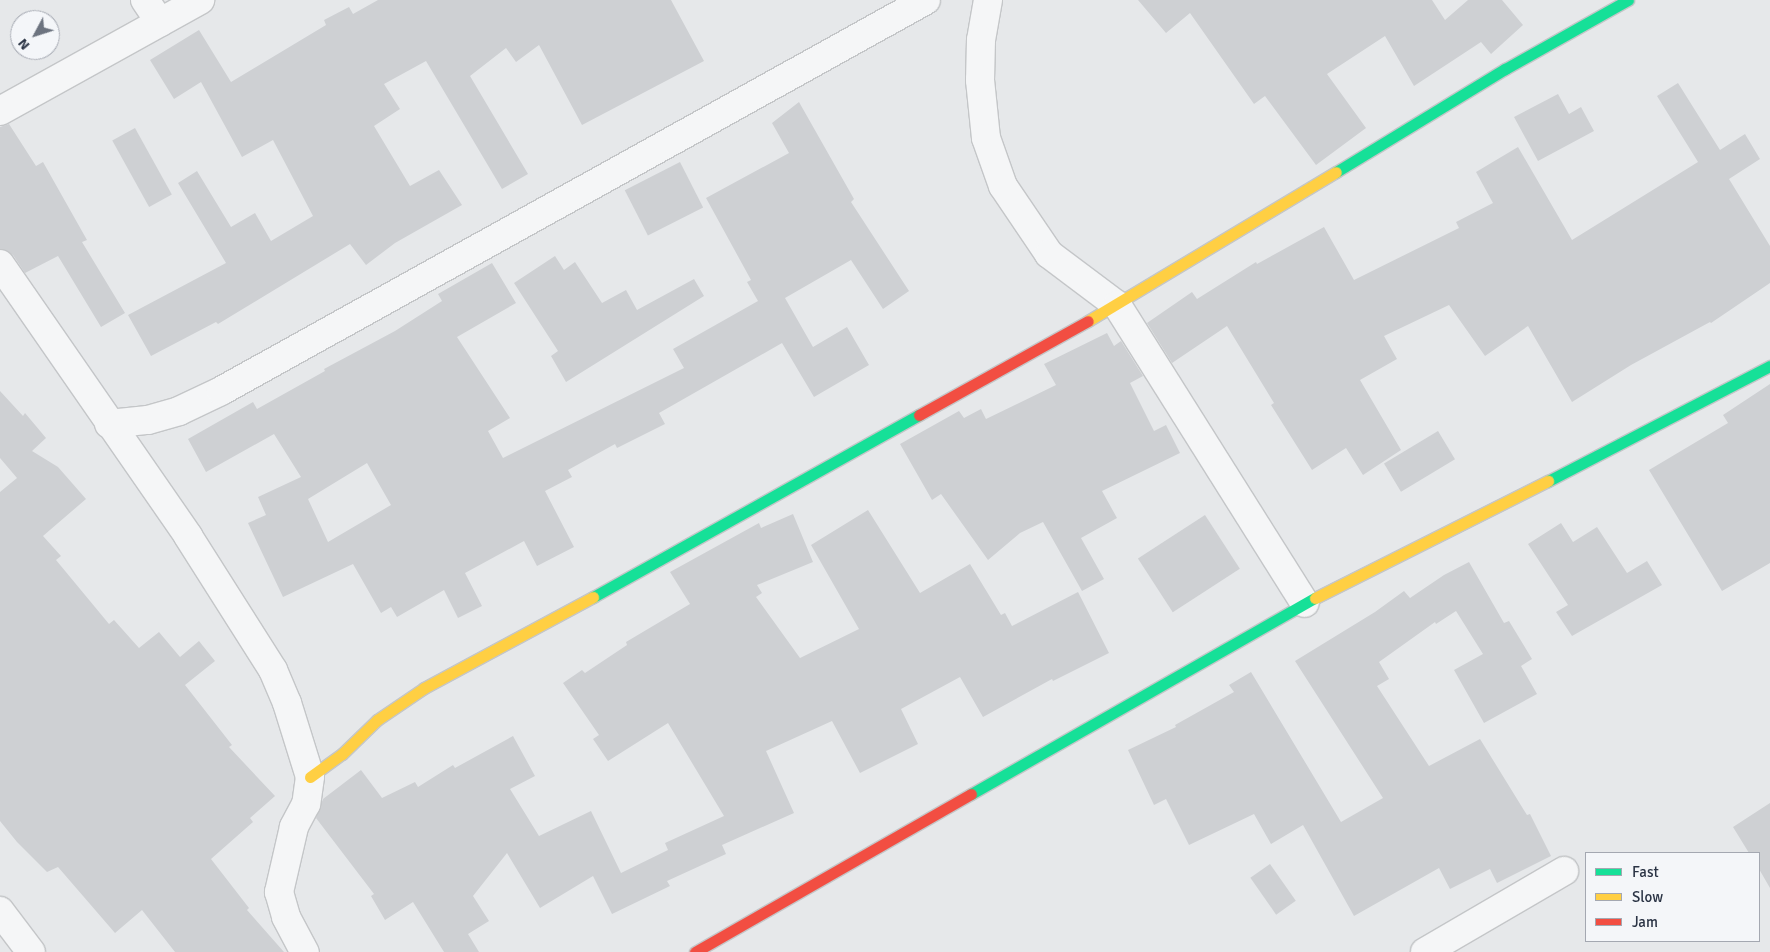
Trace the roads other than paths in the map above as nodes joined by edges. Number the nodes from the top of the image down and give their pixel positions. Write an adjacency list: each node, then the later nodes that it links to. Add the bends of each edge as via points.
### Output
1 (145, 0): 6 (street)
2 (200, 0): 6 (street)
3 (926, 0): 11 (street, via 221,391 171,414)
4 (988, 0): 9 (street, via 981,40 980,80 986,138 1003,186 1049,254)
5 (1628, 0): 9 (street, via 1505,69)
6 (160, 22): 7 (street)
7 (0, 111)
8 (0, 264): 11 (street)
9 (1117, 305): 12 (street); 13 (street, via 556,618 424,688 377,720 342,754)
10 (1770, 366): 12 (street)
11 (109, 424): 13 (street, via 188,536 273,670 287,702)
12 (1305, 603): 18 (street)
13 (310, 776): 17 (street, via 306,804 294,827 279,892 286,917)
14 (1564, 871): 19 (street)
15 (0, 912): 16 (street)
16 (31, 952)
17 (305, 952)
18 (695, 952)
19 (1425, 952)

